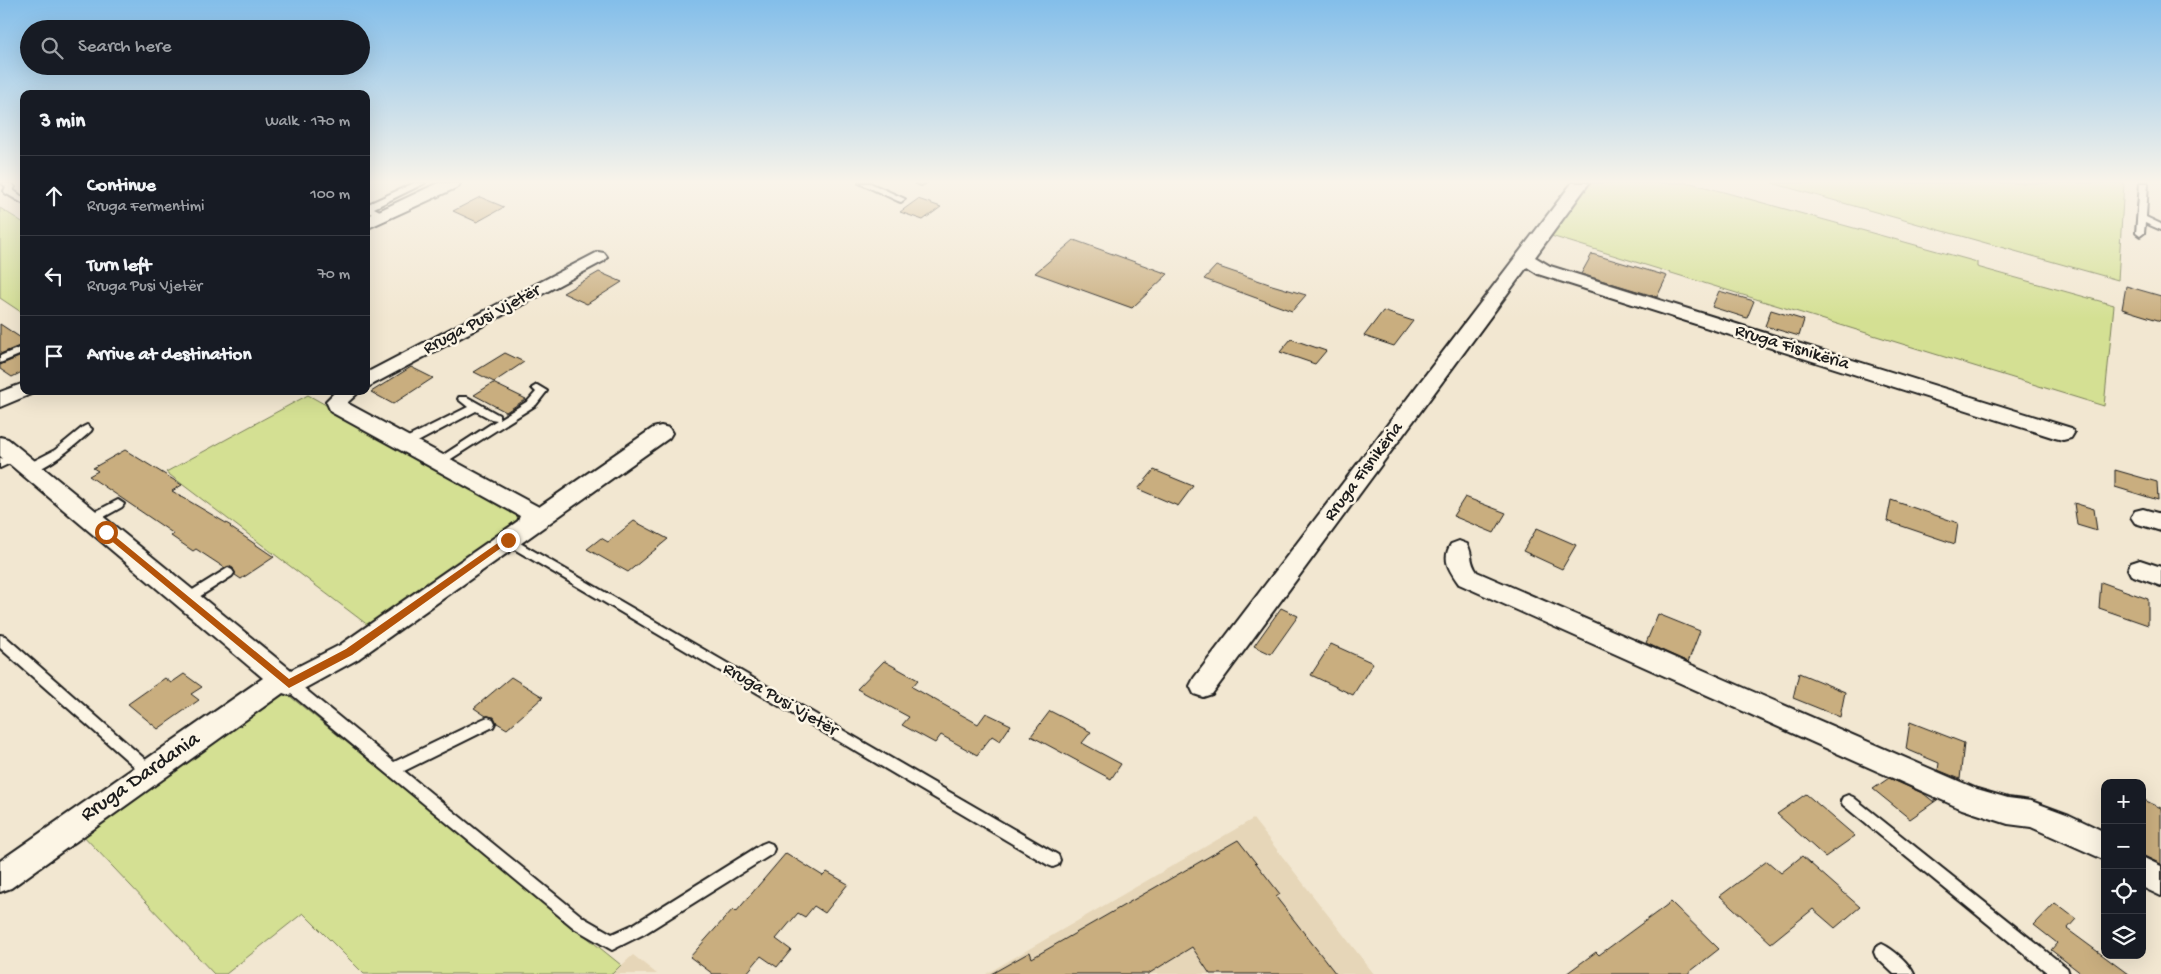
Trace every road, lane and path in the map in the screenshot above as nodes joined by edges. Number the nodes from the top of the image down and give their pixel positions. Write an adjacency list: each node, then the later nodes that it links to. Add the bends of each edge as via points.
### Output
1 (1546, 228): 5 (street, Rruga Fisnikëria)
2 (2140, 228): 3 (lane)
3 (2140, 232)
4 (598, 257): 8 (street, Rruga Pusi Vjetër)
5 (1524, 258): 18 (street, Rruga Fisnikëria, via 1544,270); 31 (street, Rruga Fisnikëria)
6 (20, 351): 7 (lane)
7 (0, 360)
8 (370, 380)
9 (537, 388): 21 (lane, via 542,391 532,403)
10 (20, 391): 13 (street)
11 (344, 395): 19 (street, via 336,401 338,407)
12 (463, 399): 14 (lane)
13 (0, 400)
14 (476, 407): 15 (lane); 19 (lane)
15 (494, 417)
16 (87, 429): 20 (lane, via 59,453)
17 (661, 433): 24 (street)
18 (2062, 433)
19 (406, 443): 21 (street)
20 (11, 458): 23 (street)
21 (439, 461): 24 (street, via 527,510 532,514)
22 (118, 504): 23 (lane)
23 (91, 519): 28 (street)
24 (529, 525): 25 (street)
25 (508, 540): 30 (street, via 349,652); 38 (lane, Rruga Pusi Vjetër)
26 (1459, 550): 36 (street, via 1458,563 1468,578 1964,797 2008,812 2031,814 2060,824)
27 (228, 573): 28 (lane)
28 (187, 599): 30 (street)
29 (0, 640): 34 (lane)
30 (286, 681): 33 (lane); 34 (street, Rruga Dardania)
31 (1203, 686)
32 (488, 723): 33 (lane)
33 (394, 769): 37 (lane, via 579,923 612,942 639,929)
34 (150, 772): 40 (street, Rruga Dardania)
35 (1848, 801): 44 (lane)
36 (2101, 845)
37 (768, 849)
38 (1053, 860)
39 (2146, 873): 41 (street)
40 (0, 878)
41 (2161, 882)
42 (1882, 952): 43 (lane)
43 (1906, 974)
44 (2062, 974)

